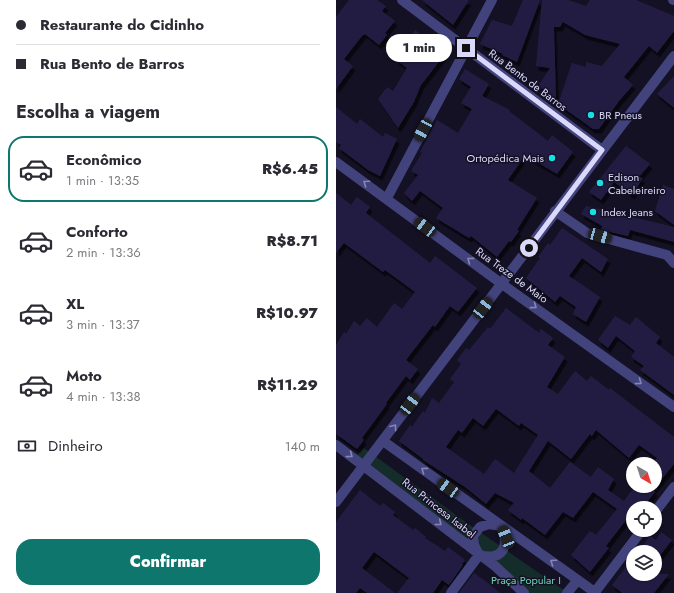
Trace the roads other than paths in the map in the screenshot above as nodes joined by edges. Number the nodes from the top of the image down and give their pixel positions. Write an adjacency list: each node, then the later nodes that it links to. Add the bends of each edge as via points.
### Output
1 (402, 0): 3 (street, Rua Bento de Barros)
2 (492, 0): 3 (street)
3 (466, 48): 5 (street, Rua Bento de Barros); 7 (street)
4 (674, 56): 5 (street)
5 (602, 150): 8 (street)
6 (336, 162): 7 (street, Rua Treze de Maio, one-way to 6)
7 (387, 198): 10 (street, Rua Treze de Maio, one-way to 7)
8 (555, 211): 9 (street, via 587,233 667,255); 10 (street)
9 (674, 263)
10 (502, 284): 11 (street, Rua Treze de Maio, one-way to 11); 12 (street, one-way to 10)
11 (674, 407)
12 (383, 441): 14 (street); 18 (street, Rua Princesa Isabel, one-way to 12)
13 (336, 445): 14 (street, Rua Princesa Isabel, one-way to 14)
14 (364, 465): 16 (street); 20 (street, Rua Princesa Isabel, one-way to 20)
15 (674, 487): 17 (street)
16 (336, 502)
17 (662, 503)
18 (502, 526): 20 (street, via 506,537 505,547 498,555); 20 (street, via 489,524 480,527 473,536); 21 (street, Rua Princesa Isabel, one-way to 18)
19 (637, 537): 25 (street)
20 (479, 555): 22 (street); 23 (street, Rua Princesa Isabel)
21 (578, 580): 24 (street); 25 (street, Rua Princesa Isabel)
22 (451, 593)
23 (524, 593)
24 (567, 593)
25 (596, 593)

